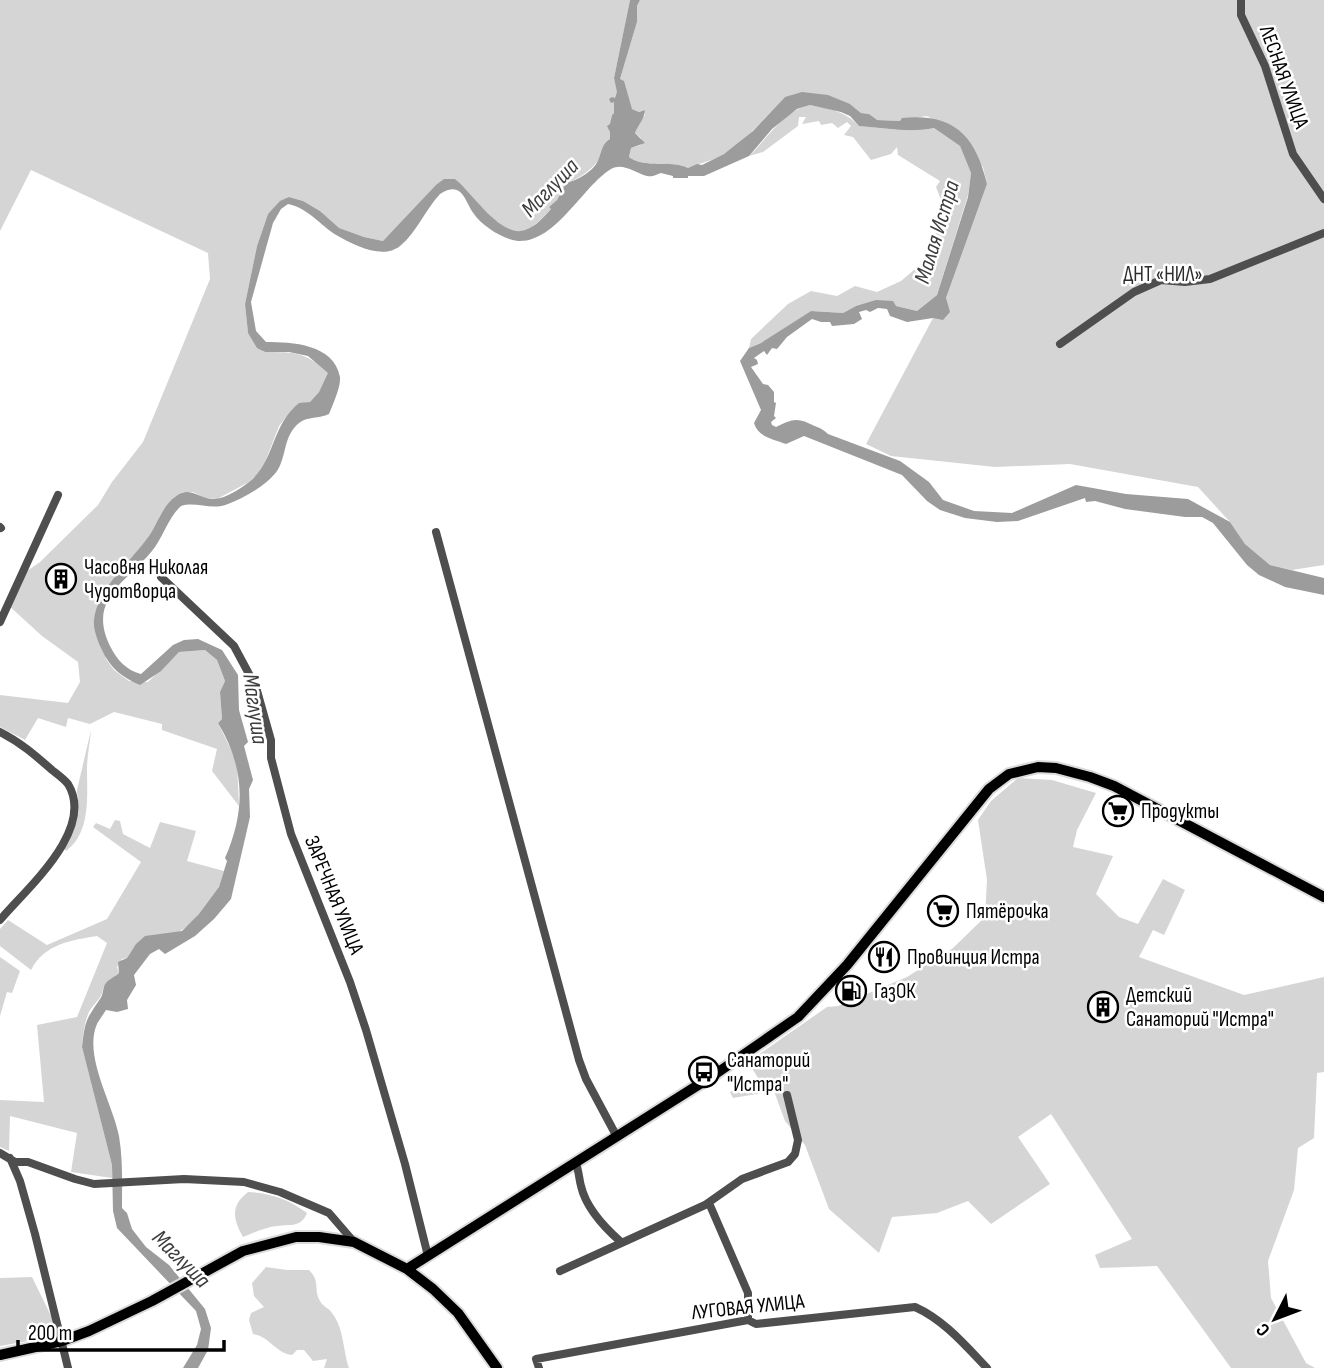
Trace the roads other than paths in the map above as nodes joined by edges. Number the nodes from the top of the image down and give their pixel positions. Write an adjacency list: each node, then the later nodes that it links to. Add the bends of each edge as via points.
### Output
1 (1241, 0): 2 (street, ЛЕСНАЯ УЛИЦА, via 1241,15 1265,66 1293,154)
2 (1324, 199)
3 (1324, 233): 4 (street, via 1210,279 1161,280 1134,292)
4 (1060, 344)
5 (58, 495): 8 (street)
6 (436, 532): 13 (street, via 579,1060)
7 (161, 577): 20 (street, ЗАРЕЧНАЯ УЛИЦА, via 234,646 256,687 291,834 366,1030)
8 (0, 622)
9 (0, 732): 11 (street, via 39,757 68,784 75,804 72,824 57,854)
10 (1324, 897): 13 (main road, via 1114,786 1056,768 1021,770 989,789 808,1008)
11 (0, 920)
12 (787, 1095): 17 (street, via 798,1140 795,1154 788,1162 742,1179)
13 (617, 1137): 16 (main road)
14 (0, 1153): 15 (street)
15 (10, 1158): 18 (street, via 94,1184 184,1179 244,1182 329,1213); 24 (street)
16 (576, 1164): 19 (street, via 592,1209); 20 (main road)
17 (709, 1203): 19 (street); 23 (street, via 748,1293)
18 (354, 1242): 21 (main road); 24 (main road, via 296,1237 243,1251 152,1301)
19 (621, 1242): 22 (street)
20 (428, 1256): 21 (main road)
21 (407, 1269): 27 (main road, via 458,1313)
22 (560, 1271)
23 (748, 1320): 28 (street, ЛУГОВАЯ УЛИЦА, via 536,1359); 29 (street, ЛУГОВАЯ УЛИЦА, via 756,1324 915,1307 957,1336)
24 (62, 1341): 25 (main road); 26 (street)
25 (0, 1355)
26 (68, 1368)
27 (497, 1368)
28 (539, 1368)
29 (987, 1368)

